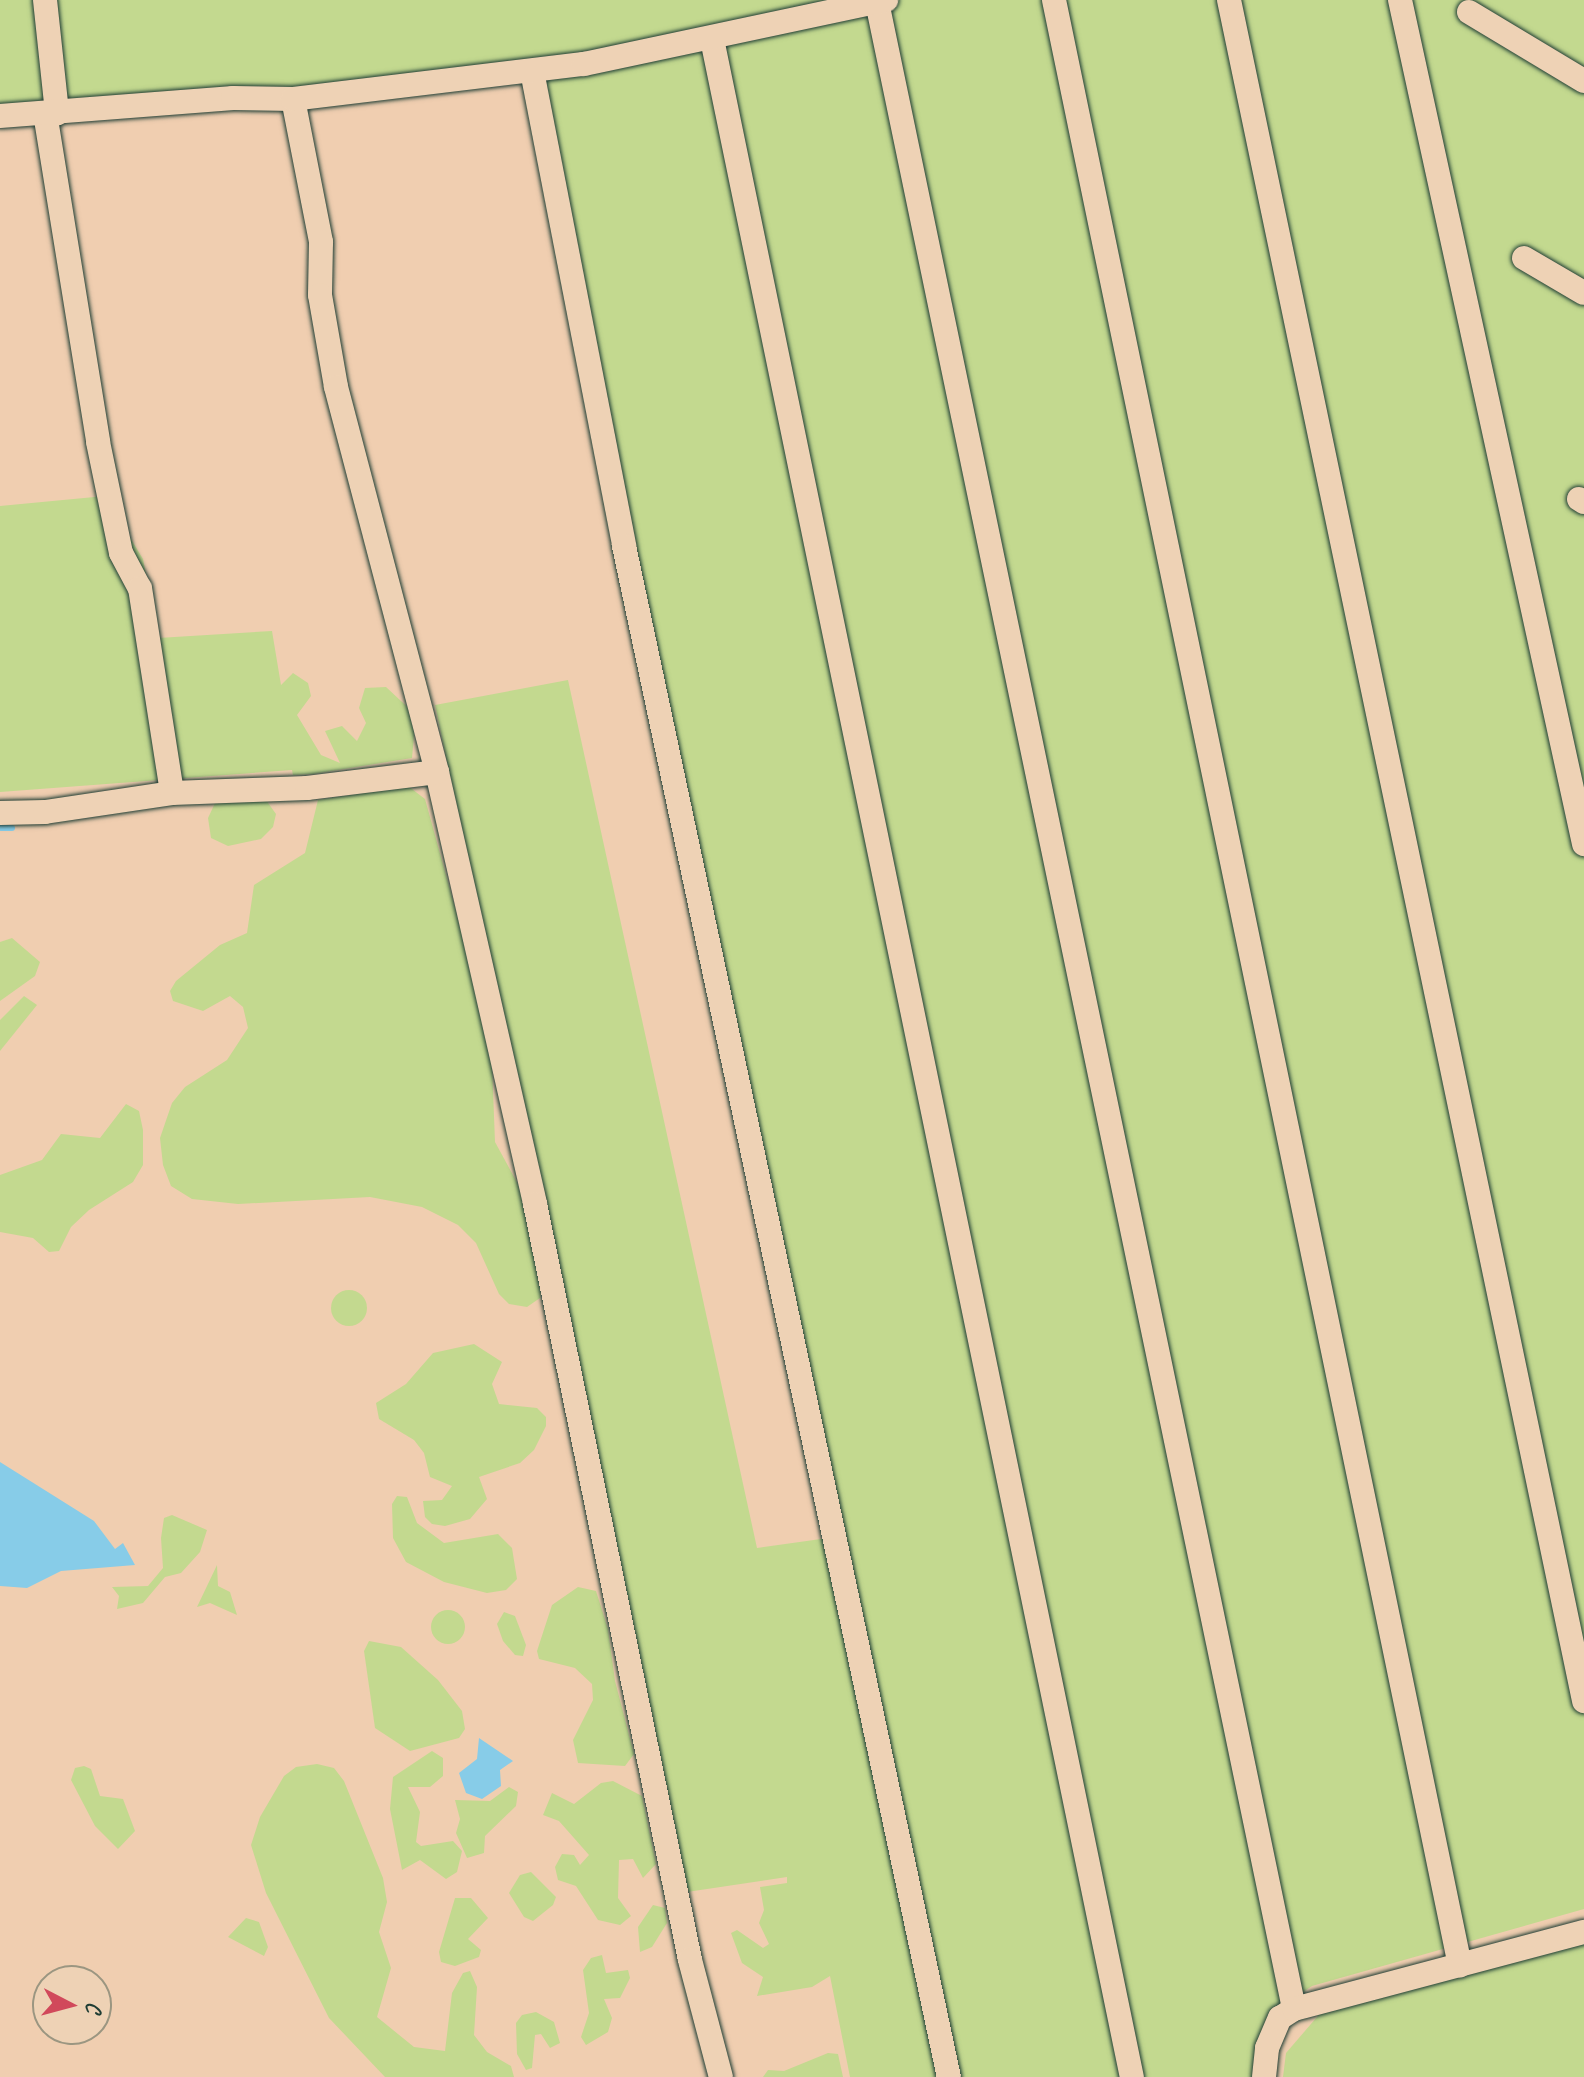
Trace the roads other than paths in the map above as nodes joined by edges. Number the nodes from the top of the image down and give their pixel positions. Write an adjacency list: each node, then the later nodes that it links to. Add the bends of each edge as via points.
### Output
1 (45, 0): 11 (street)
2 (1054, 0): 21 (street)
3 (1229, 0): 19 (street)
4 (1400, 0): 18 (street)
5 (881, 1): 7 (street); 22 (street)
6 (1469, 12): 9 (street)
7 (712, 39): 8 (street); 25 (street)
8 (532, 71): 10 (street); 24 (street, via 624,546)
9 (1584, 81)
10 (293, 99): 11 (street, via 233,98); 15 (street, via 321,242 320,295 336,387)
11 (51, 113): 12 (street); 16 (street, via 98,442 121,553 140,588)
12 (0, 116)
13 (1524, 258): 14 (street)
14 (1584, 293)
15 (437, 772): 16 (street, via 307,788); 23 (street, via 535,1204 690,1960)
16 (172, 793): 17 (street, via 45,812)
17 (0, 813)
18 (1584, 844)
19 (1584, 1701)
20 (1584, 1932): 21 (street)
21 (1460, 1965): 22 (street)
22 (1294, 2009): 26 (street, via 1280,2018 1267,2048)
23 (721, 2077)
24 (949, 2077)
25 (1132, 2077)
26 (1264, 2077)

